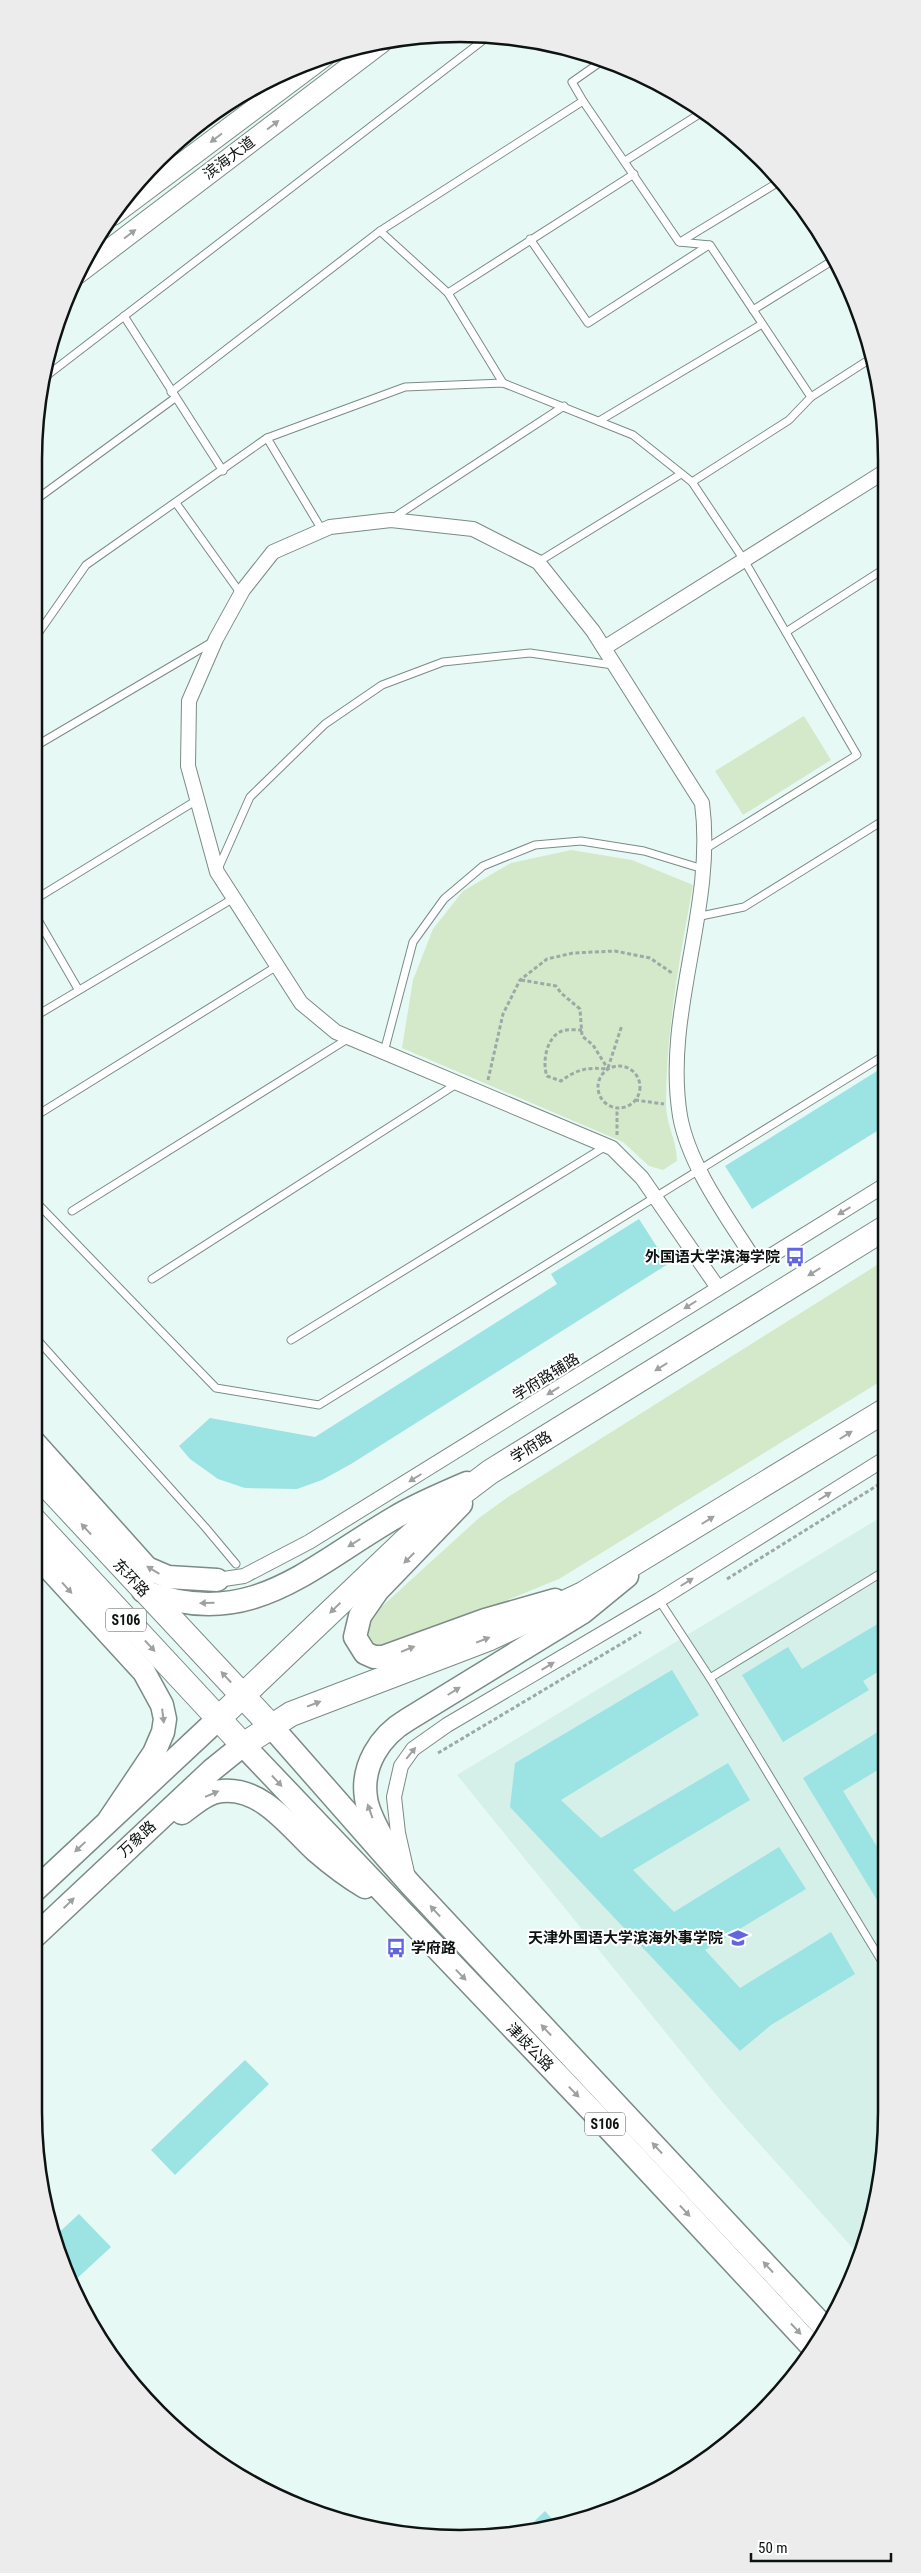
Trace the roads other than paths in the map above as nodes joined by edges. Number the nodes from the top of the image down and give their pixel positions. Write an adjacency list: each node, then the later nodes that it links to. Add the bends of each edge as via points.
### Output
1 (480, 43): 19 (lane)
2 (367, 54): 15 (main road, 滨海大道, one-way to 2)
3 (596, 65): 5 (lane, via 572,82)
4 (301, 74): 10 (main road, 滨海大道, one-way to 10)
5 (583, 101): 7 (lane); 11 (lane)
6 (697, 116): 7 (lane)
7 (625, 161): 8 (lane)
8 (634, 174): 12 (lane); 13 (lane)
9 (775, 184): 13 (lane)
10 (135, 198)
11 (380, 231): 17 (lane); 24 (lane)
12 (530, 239): 14 (lane, via 588,322); 17 (lane)
13 (679, 242): 14 (lane)
14 (710, 245): 18 (lane)
15 (94, 261)
16 (828, 263): 18 (lane)
17 (448, 293): 23 (lane)
18 (753, 310): 20 (lane)
19 (124, 316): 22 (lane); 24 (lane)
20 (762, 324): 25 (lane); 27 (lane)
21 (866, 362): 25 (lane)
22 (53, 371)
23 (503, 383): 26 (lane); 28 (lane, via 405,387)
24 (173, 395): 29 (lane); 33 (lane)
25 (811, 397): 32 (lane, via 790,420)
26 (564, 406): 27 (lane); 35 (lane)
27 (599, 421): 30 (lane, via 633,435)
28 (267, 438): 29 (lane); 36 (lane)
29 (222, 471): 34 (lane)
30 (681, 474): 32 (lane); 38 (lane)
31 (878, 476): 37 (street)
32 (692, 482): 37 (lane)
33 (42, 496)
34 (176, 503): 40 (lane); 41 (lane, via 86,565)
35 (391, 520): 36 (street); 38 (street, via 473,529)
36 (322, 530): 40 (street, via 273,552)
37 (744, 560): 42 (lane); 44 (street)
38 (538, 562): 44 (street)
39 (878, 573): 42 (lane)
40 (241, 594): 43 (street)
41 (42, 628)
42 (786, 632): 49 (lane, via 857,756)
43 (216, 639): 46 (lane); 47 (street, via 189,701 188,766)
44 (604, 648): 45 (street)
45 (615, 665): 49 (street, via 702,803); 51 (lane, via 530,653 443,662 382,685 324,724 250,797)
46 (42, 742)
47 (197, 800): 51 (street); 52 (lane)
48 (878, 824): 54 (lane, via 744,907)
49 (705, 849): 50 (street)
50 (703, 870): 54 (street); 60 (lane, via 644,851 582,841 535,846 483,866 444,899 413,942)
51 (217, 872): 53 (street)
52 (42, 895)
53 (234, 898): 56 (street); 57 (lane)
54 (696, 917): 65 (street, via 676,1064 680,1118)
55 (42, 927): 57 (lane)
56 (278, 966): 59 (street, via 301,1003 336,1032); 63 (lane)
57 (78, 990): 58 (lane)
58 (42, 1012)
59 (349, 1037): 60 (street); 69 (lane)
60 (384, 1052): 62 (street)
61 (878, 1059): 65 (lane)
62 (458, 1083): 64 (street); 72 (lane)
63 (42, 1112)
64 (606, 1146): 67 (street, via 642,1178); 74 (lane)
65 (698, 1170): 67 (lane); 71 (street)
66 (878, 1190): 71 (street, 学府路辅路, one-way to 71)
67 (655, 1197): 68 (lane, via 319,1405 216,1388); 73 (street)
68 (42, 1208)
69 (72, 1211)
70 (878, 1232): 79 (highway, 学府路, one-way to 79)
71 (757, 1264): 73 (street, 学府路辅路)
72 (152, 1279)
73 (718, 1288): 86 (street, 学府路辅路, one-way to 86, via 309,1542 244,1576)
74 (291, 1340)
75 (42, 1345): 84 (lane)
76 (878, 1415): 82 (highway, one-way to 76)
77 (42, 1451): 86 (main road, one-way to 77, via 168,1577 147,1568)
78 (878, 1463): 89 (street, one-way to 78)
79 (490, 1472): 87 (main road, one-way to 87, via 396,1517 297,1580 258,1596 234,1602 199,1604 176,1602); 88 (main road, one-way to 88, via 378,1590 360,1616 355,1637 358,1646 364,1653 382,1657 485,1620); 91 (highway, 学府路, one-way to 91, via 405,1541)
80 (42, 1481): 87 (highway, 东环路 / S106, one-way to 80)
81 (42, 1529): 92 (highway, S106, one-way to 92)
82 (651, 1555): 88 (highway); 98 (main road, one-way to 82, via 379,1832 366,1798 366,1776 375,1750 397,1726 583,1612)
83 (42, 1561): 95 (main road, one-way to 95, via 144,1672 162,1705 165,1719 160,1742)
84 (236, 1564)
85 (878, 1575): 90 (lane)
86 (217, 1580)
87 (143, 1591): 91 (highway, 东环路 / S106, one-way to 87)
88 (583, 1594): 93 (highway, one-way to 88, via 310,1706 513,1628)
89 (659, 1600): 90 (lane); 98 (street, one-way to 89, via 398,1833 394,1797 401,1766 413,1749)
90 (710, 1678): 101 (lane)
91 (244, 1697): 92 (highway, 学府路); 93 (highway, 东环路 / S106)
92 (218, 1719): 94 (highway, S106); 95 (main road)
93 (271, 1726): 94 (highway); 98 (main road, 津歧公路 / S106)
94 (243, 1745): 96 (main road, 万象路); 99 (main road, 津歧公路 / S106, one-way to 99)
95 (109, 1820): 97 (main road, one-way to 97)
96 (127, 1849): 99 (main road, one-way to 99, via 206,1797 220,1791 240,1792 268,1805 339,1870); 100 (main road, 万象路, one-way to 96)
97 (42, 1883)
98 (410, 1884): 102 (main road, 津歧公路 / S106, one-way to 98)
99 (391, 1902): 103 (main road, 津歧公路 / S106, one-way to 103)
100 (42, 1929)
101 (878, 1955)
102 (821, 2324)
103 (809, 2343)

